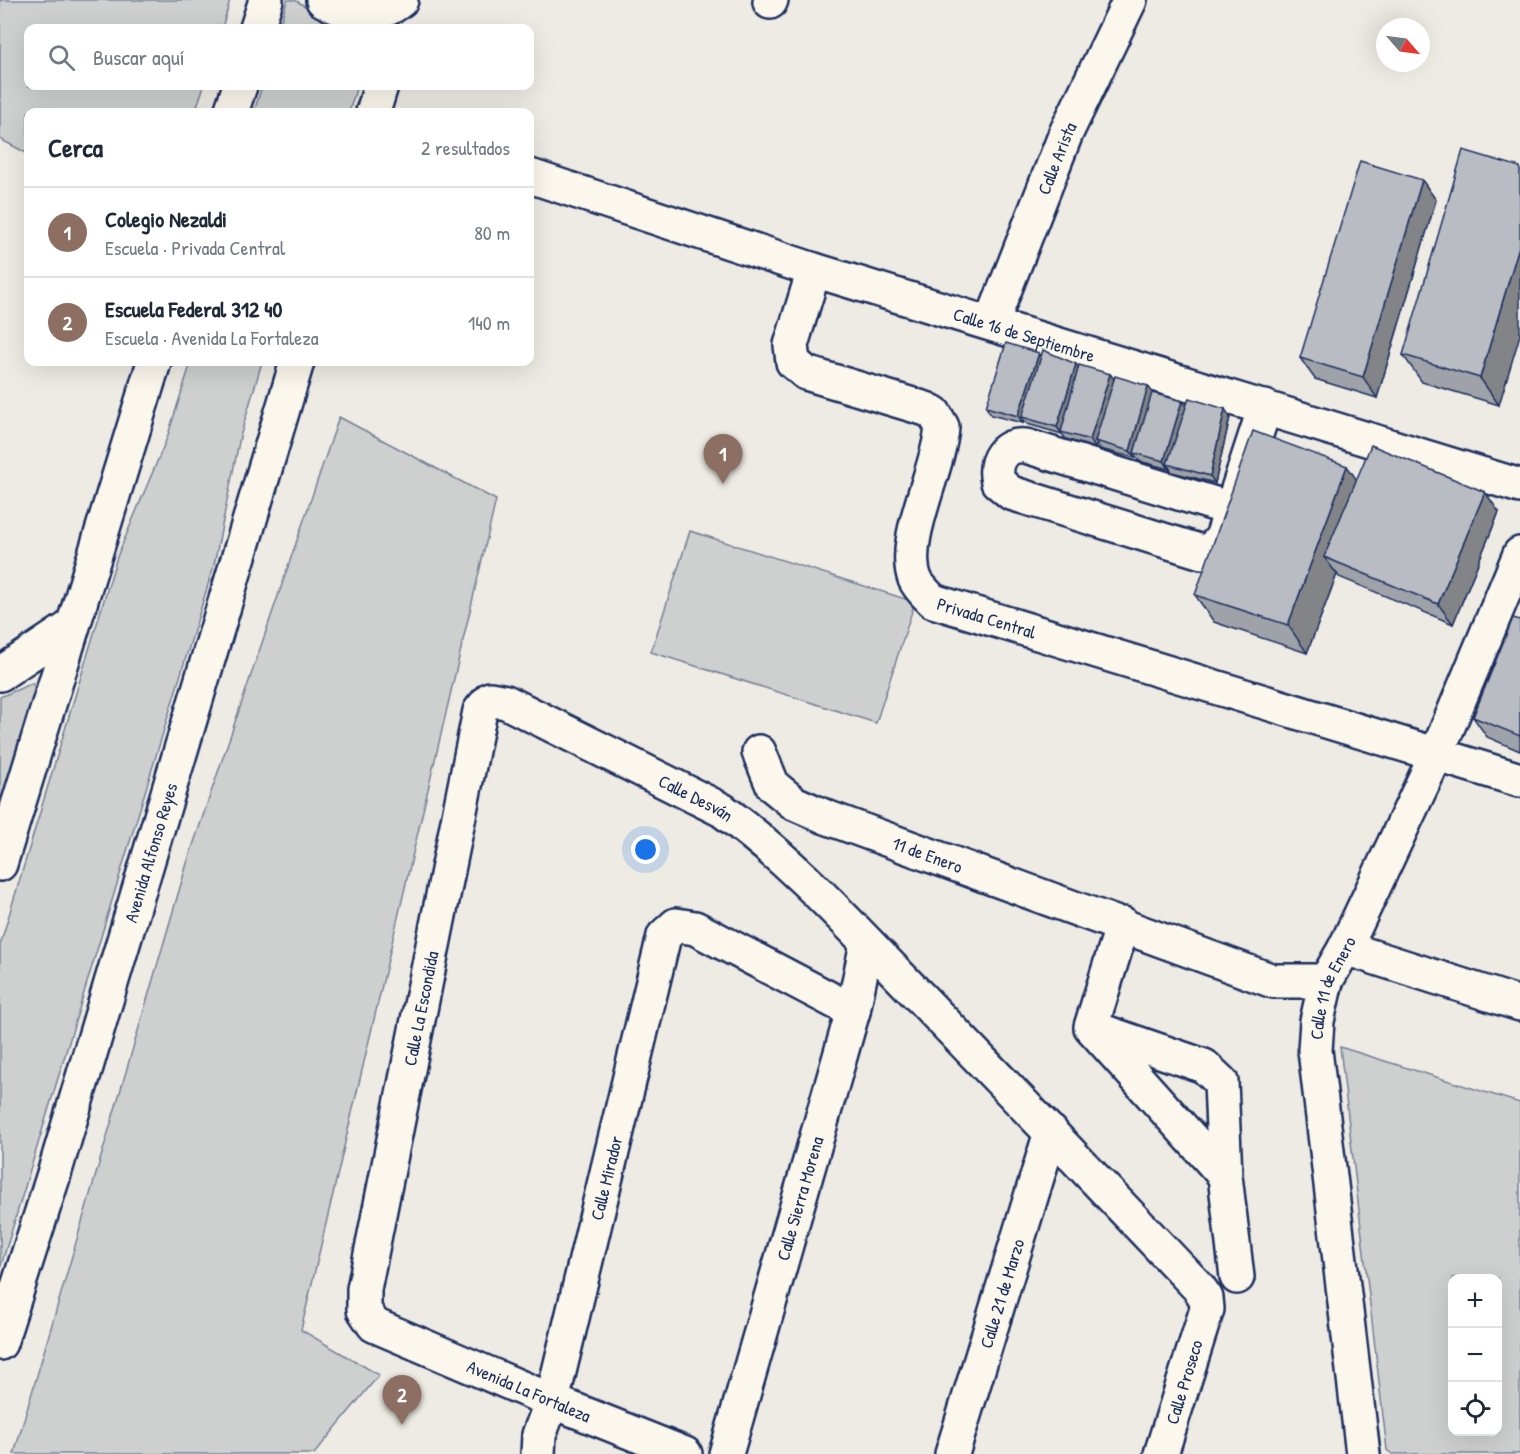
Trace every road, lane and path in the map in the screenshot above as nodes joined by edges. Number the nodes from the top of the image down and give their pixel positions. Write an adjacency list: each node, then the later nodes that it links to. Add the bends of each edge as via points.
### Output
1 (266, 0): 6 (street)
2 (323, 0): 3 (street, via 374,14 388,11)
3 (401, 0)
4 (408, 0): 7 (street)
5 (1130, 0): 14 (street, Calle Arista, via 1066,133)
6 (258, 24)
7 (400, 24)
8 (239, 90): 10 (street)
9 (380, 90): 11 (street)
10 (232, 108)
11 (374, 108)
12 (534, 177): 13 (street, Calle 16 de Septiembre)
13 (814, 270): 14 (street, Calle 16 de Septiembre); 25 (street, Privada Central, via 791,345 793,362 806,373 926,409 934,413 942,427 910,553 915,577 933,601)
14 (992, 322): 17 (street, Calle 16 de Septiembre)
15 (153, 366): 21 (street)
16 (296, 366): 40 (street, Avenida Alfonso Reyes)
17 (1265, 407): 18 (street, Calle 16 de Septiembre); 19 (street)
18 (1520, 486)
19 (1231, 509): 19 (street, via 1217,545 1211,550 1194,551 1011,493 998,482 997,465 1010,447 1026,446)
20 (1520, 554): 25 (street, Calle 11 de Enero)
21 (72, 626): 22 (street); 27 (street)
22 (0, 674)
23 (495, 699): 29 (street, Calle Desván, via 722,810 795,870); 39 (street, Calle La Escondida, via 485,703 480,711 364,1289 364,1310)
24 (759, 752): 28 (street, 11 de Enero, via 773,786 794,803 826,818)
25 (1437, 753): 26 (street); 30 (street, Calle 11 de Enero)
26 (1520, 780)
27 (0, 864)
28 (1123, 924): 31 (street, 11 de Enero, via 1273,981); 34 (street)
29 (867, 943): 33 (street, Calle Sierra Morena); 35 (street, Calle Desván)
30 (1345, 948): 31 (street, Calle 11 de Enero); 32 (street)
31 (1326, 981): 47 (street, Calle 11 de Enero, via 1315,1050)
32 (1520, 1004)
33 (854, 1011): 41 (street, Calle Mirador, via 695,928 676,925 664,936); 44 (street, Calle Sierra Morena)
34 (1091, 1027): 36 (street); 36 (street, via 1204,1066 1216,1075 1222,1091)
35 (1051, 1131): 38 (street, Calle Desván, via 1199,1288); 45 (street, Calle 21 de Marzo)
36 (1225, 1176): 37 (street)
37 (1237, 1277)
38 (1207, 1309): 46 (street, Calle Proseco)
39 (374, 1325): 41 (street, Avenida La Fortaleza)
40 (0, 1343)
41 (552, 1401): 42 (street, Calle Mirador); 43 (street, Avenida La Fortaleza)
42 (539, 1444)
43 (685, 1454)
44 (726, 1454)
45 (952, 1454)
46 (1161, 1454)
47 (1363, 1454)

